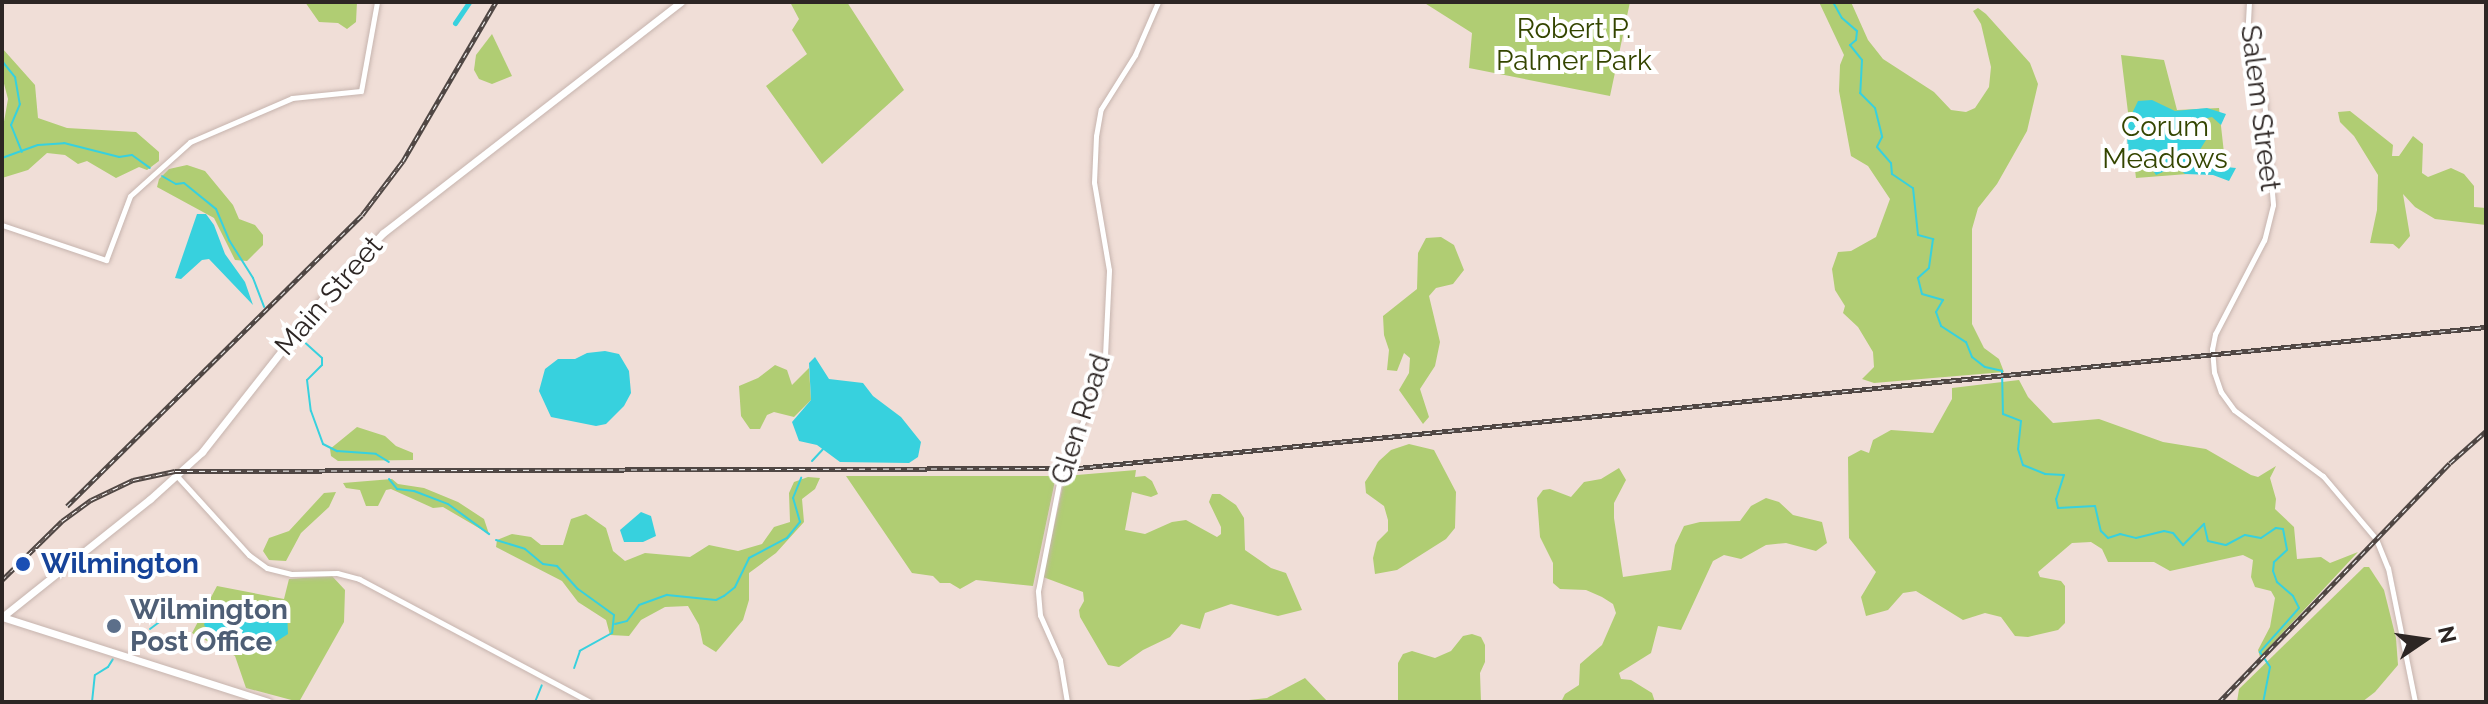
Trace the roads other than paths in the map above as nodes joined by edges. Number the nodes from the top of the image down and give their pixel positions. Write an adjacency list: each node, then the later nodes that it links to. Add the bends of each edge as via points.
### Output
1 (377, 2): 5 (street, via 361,91 292,98 190,142 130,196 106,260)
2 (681, 2): 6 (main road, Main Street, via 383,233)
3 (1158, 2): 10 (street, Glen Road, via 1132,62 1101,109 1096,136 1094,182 1109,270 1105,356 1061,473 1038,591 1041,620 1060,660)
4 (2249, 2): 11 (street, Salem Street, via 2247,41 2264,99 2273,205 2264,240 2215,334 2214,372 2234,410 2323,476 2376,539 2391,582)
5 (2, 225)
6 (177, 476): 7 (main road, Main Street); 9 (street, via 267,568 355,577)
7 (2, 617): 8 (main road)
8 (268, 702)
9 (590, 702)
10 (1067, 702)
11 (2415, 702)

